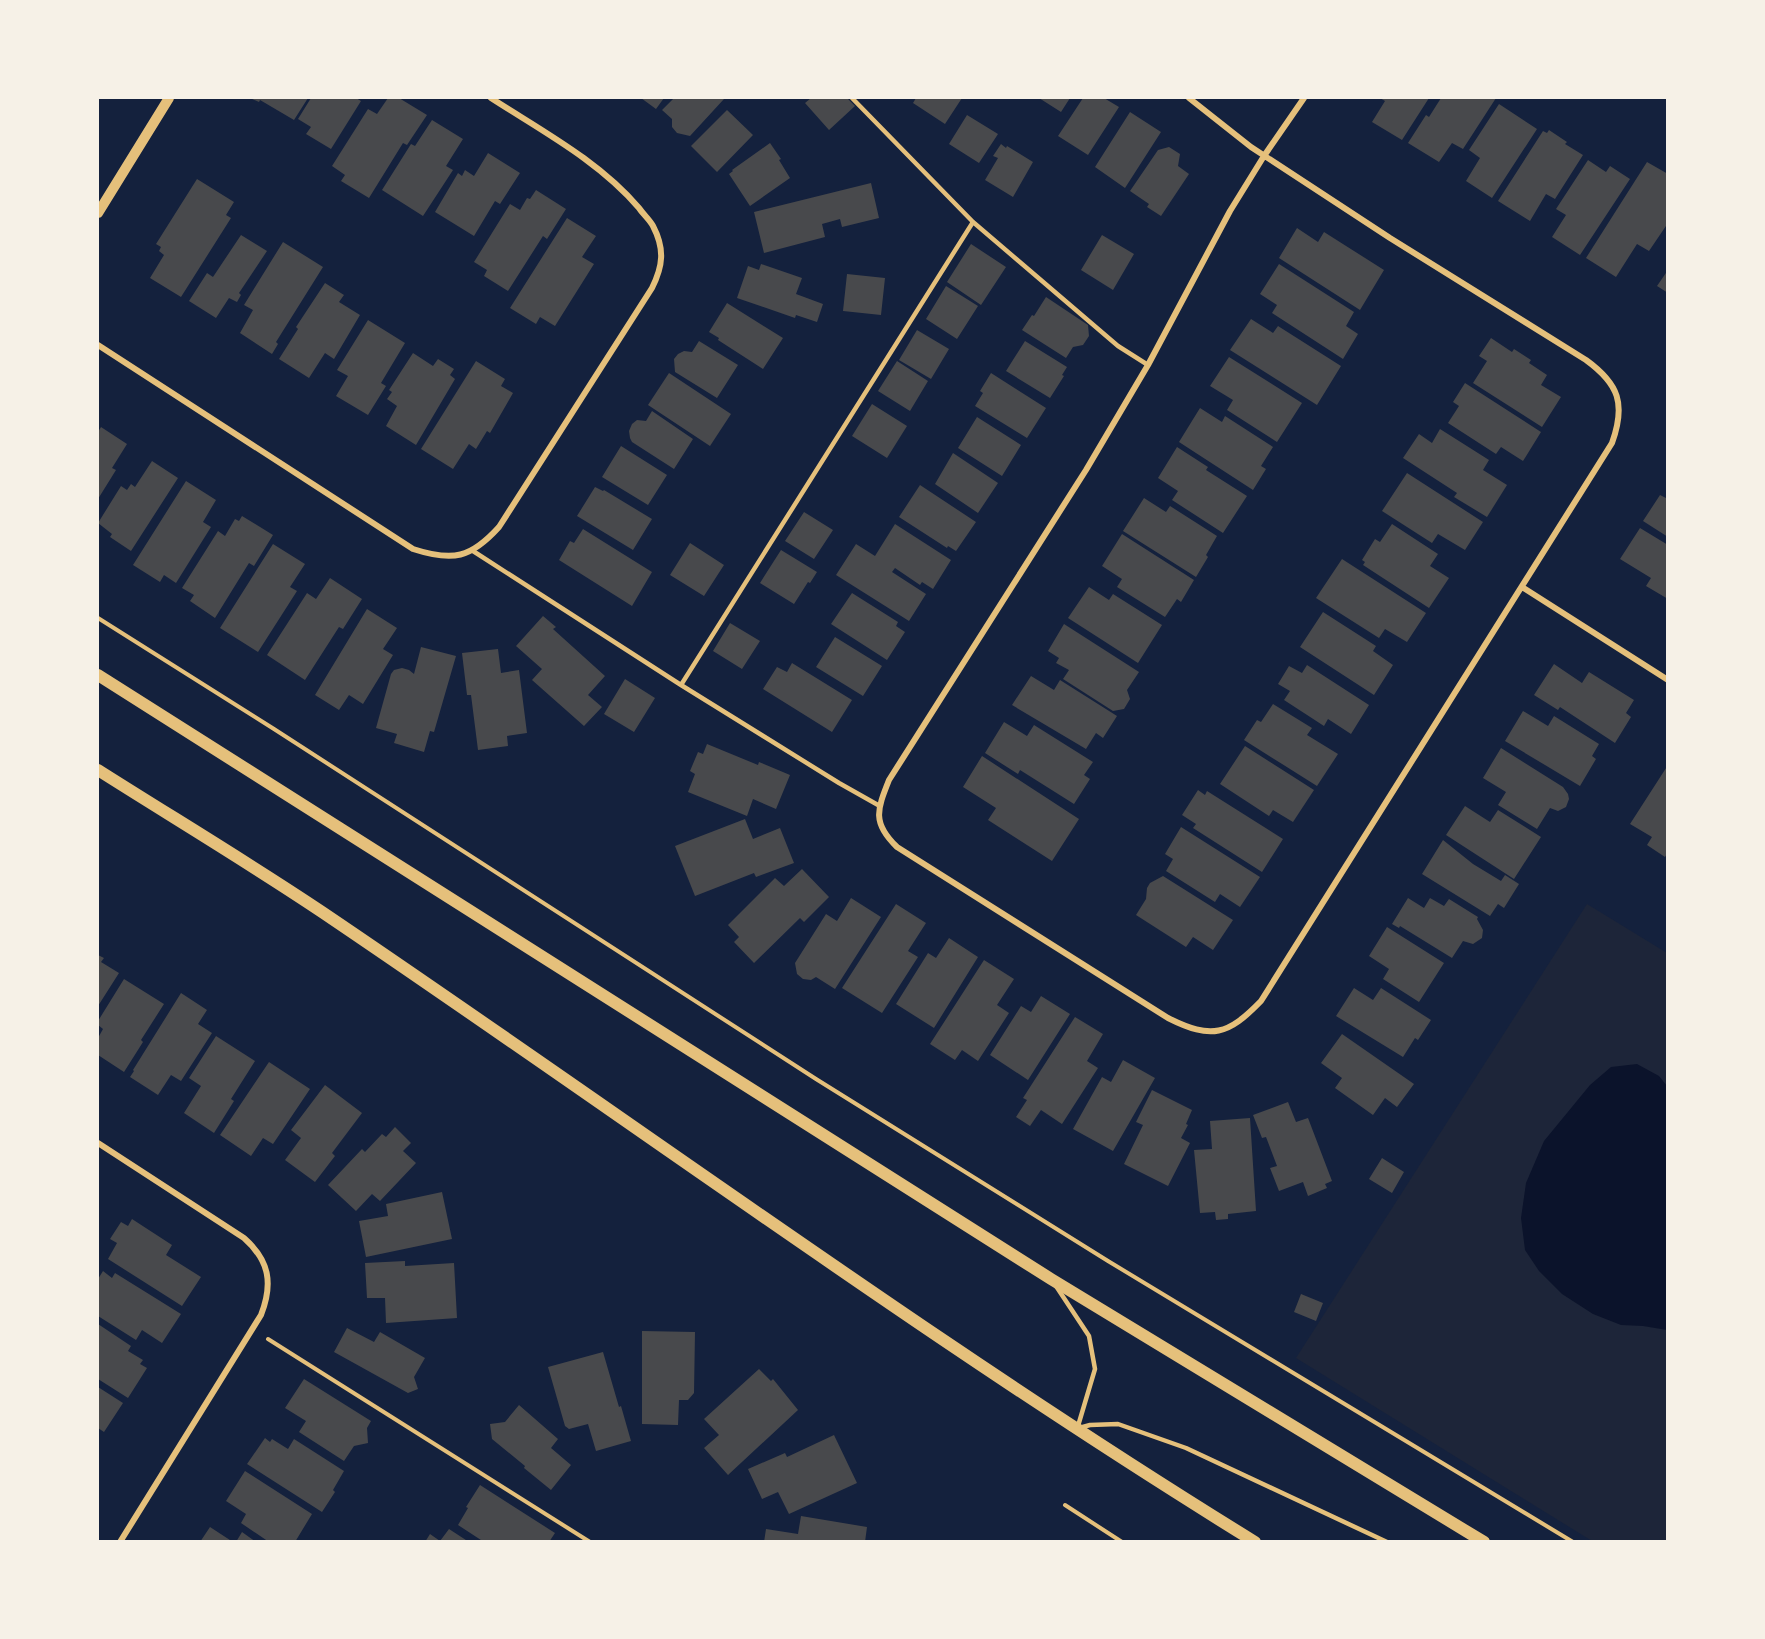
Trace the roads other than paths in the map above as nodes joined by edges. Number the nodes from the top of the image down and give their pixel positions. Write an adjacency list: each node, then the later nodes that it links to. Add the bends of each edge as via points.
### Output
1 (169, 98): 7 (street)
2 (491, 98): 11 (street, via 598,169 630,198 652,225 659,244 661,271 499,527)
3 (852, 98): 8 (lane)
4 (1189, 98): 6 (street)
5 (1304, 98): 6 (street)
6 (1264, 156): 10 (street, via 1230,211); 12 (street, via 1586,360 1611,382 1619,398 1620,414 1612,443)
7 (98, 213)
8 (973, 222): 10 (lane, via 1118,346); 15 (lane)
9 (98, 345): 11 (street, via 413,549 447,557)
10 (1148, 365): 17 (street, via 889,780)
11 (473, 551): 15 (lane)
12 (1522, 587): 14 (street); 17 (street, via 1262,1001 1233,1027 1201,1032 1168,1018 911,856 888,838 879,825)
13 (98, 675): 19 (main road)
14 (1668, 680)
15 (681, 685): 17 (lane)
16 (98, 770): 20 (main road, via 318,910)
17 (878, 805)
18 (98, 1143): 21 (street, via 244,1238 256,1249 268,1275 266,1303 252,1329)
19 (1051, 1279): 20 (lane, via 1089,1336 1095,1369); 24 (main road)
20 (1077, 1429): 22 (main road); 23 (lane, via 1118,1424 1186,1448)
21 (120, 1542)
22 (1255, 1542)
23 (1387, 1542)
24 (1484, 1542)

